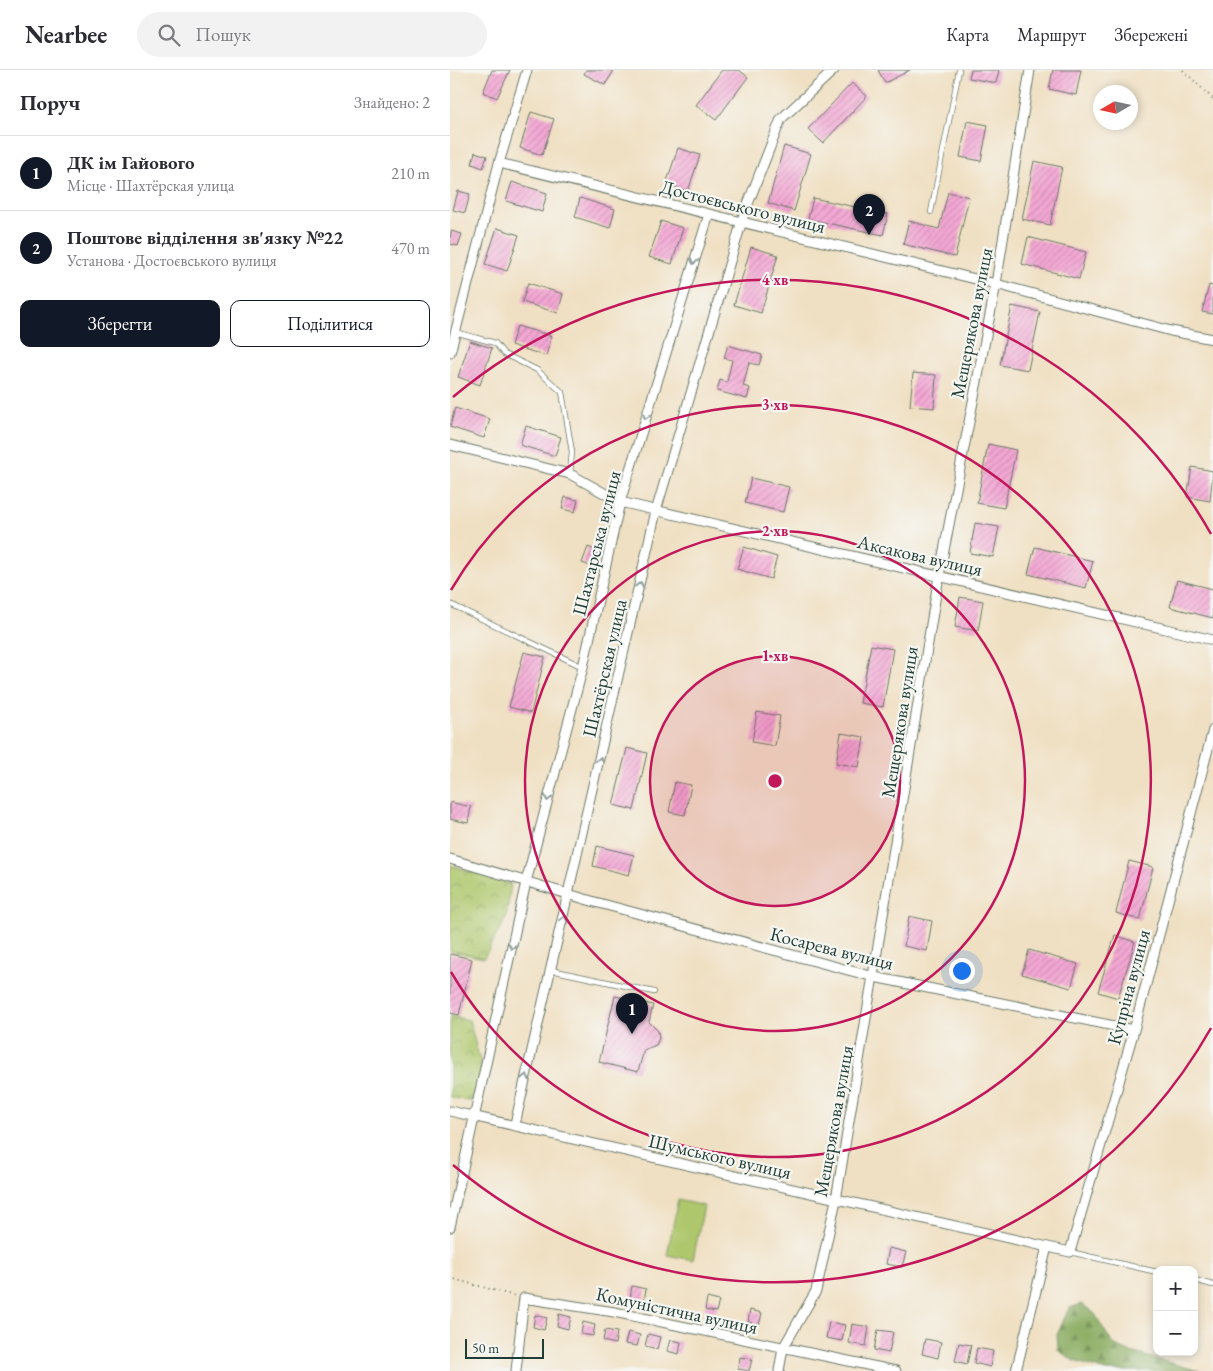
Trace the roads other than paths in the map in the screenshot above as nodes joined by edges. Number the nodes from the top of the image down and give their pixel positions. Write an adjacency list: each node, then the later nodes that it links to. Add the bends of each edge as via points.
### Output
1 (527, 70): 5 (street)
2 (834, 70): 8 (street, Шахтёрская улица, via 781,119)
3 (959, 70): 6 (lane)
4 (1030, 70): 9 (street, Мещерякова вулиця)
5 (499, 163): 7 (street, Достоєвського вулиця); 10 (street)
6 (931, 212)
7 (709, 214): 8 (street, Достоєвського вулиця); 15 (street, Шахтарська вулиця, one-way to 15)
8 (742, 223): 9 (street, Достоєвського вулиця); 16 (street, Шахтёрская улица)
9 (996, 284): 11 (street, Достоєвського вулиця, via 1171,331); 17 (street, Мещерякова вулиця)
10 (455, 332): 12 (street); 14 (lane, via 494,343 504,354 537,370 562,392 572,452)
11 (1213, 339)
12 (450, 352)
13 (450, 445): 14 (street, Аксакова вулиця)
14 (570, 474): 15 (street, Аксакова вулиця)
15 (620, 502): 16 (street, Аксакова вулиця); 20 (street, Шахтарська вулиця)
16 (656, 511): 17 (street, Аксакова вулиця); 24 (street, Шахтёрская улица, one-way to 16)
17 (939, 576): 19 (street, Аксакова вулиця); 26 (street, Мещерякова вулиця)
18 (450, 604): 20 (lane)
19 (1213, 640)
20 (583, 667): 23 (street, Шахтарська вулиця, one-way to 23)
21 (1213, 730): 28 (street, Купріна вулиця)
22 (450, 859): 23 (street, Косарева вулиця)
23 (526, 882): 24 (street, Косарева вулиця); 30 (street, Шахтарська вулиця, one-way to 30)
24 (570, 895): 25 (street, Шахтёрская улица, one-way to 24); 26 (street, Косарева вулиця)
25 (551, 970): 27 (lane); 31 (street, Шахтёрская улица, one-way to 25)
26 (874, 977): 28 (street, Косарева вулиця); 32 (street, Мещерякова вулиця)
27 (654, 992)
28 (1134, 1030): 35 (street, Купріна вулиця)
29 (450, 1111): 30 (street, Шумського вулиця)
30 (474, 1117): 31 (street, Шумського вулиця); 33 (street, Шахтарська вулиця)
31 (515, 1124): 32 (street, Шумського вулиця)
32 (836, 1200): 34 (street, Шумського вулиця); 39 (street, Мещерякова вулиця, via 816,1291)
33 (450, 1227)
34 (1047, 1247): 35 (street, Шумського вулиця); 43 (street)
35 (1070, 1252): 36 (lane)
36 (1153, 1271)
37 (1198, 1281): 38 (lane)
38 (1213, 1284)
39 (782, 1348): 40 (street, Комуністична вулиця, via 614,1312 524,1298); 41 (street, Мещерякова вулиця); 42 (street, Комуністична вулиця)
40 (516, 1371)
41 (779, 1371)
42 (896, 1371)
43 (1016, 1371)

